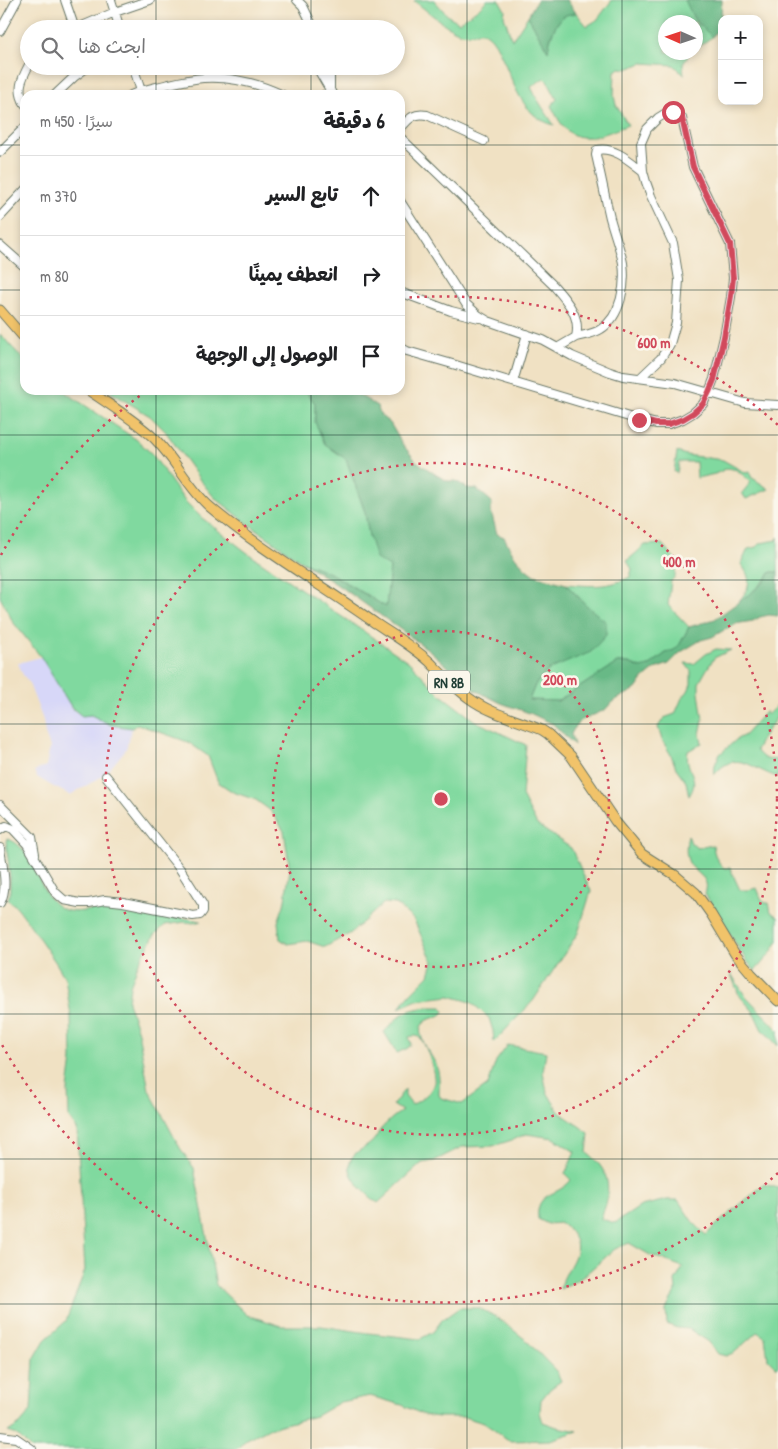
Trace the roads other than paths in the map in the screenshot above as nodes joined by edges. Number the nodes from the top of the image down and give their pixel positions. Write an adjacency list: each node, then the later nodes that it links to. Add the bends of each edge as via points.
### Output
1 (17, 0): 11 (street)
2 (65, 0): 7 (street)
3 (111, 0): 6 (street)
4 (150, 0): 6 (street)
5 (296, 0): 10 (street)
6 (115, 12): 8 (street); 9 (street)
7 (72, 20)
8 (96, 20)
9 (117, 20)
10 (310, 20)
11 (0, 31)
12 (24, 75): 17 (street)
13 (77, 75): 18 (street)
14 (136, 75): 19 (street)
15 (320, 75): 22 (street)
16 (330, 75): 23 (street)
17 (20, 90)
18 (60, 90)
19 (141, 90)
20 (146, 90): 21 (street, via 203,78 220,78)
21 (271, 90)
22 (327, 90)
23 (329, 90)
24 (405, 124): 26 (street, via 420,114)
25 (20, 132): 28 (street)
26 (484, 141)
27 (405, 142): 40 (street, via 559,292 576,320)
28 (0, 152)
29 (644, 171): 40 (street, via 620,154 597,150 603,190 623,264 623,282 620,301 610,321 601,329); 43 (street, via 651,196 673,243 679,280 676,323 670,344 661,358); 45 (street, via 643,135 658,118 666,113 678,113 682,118 693,167 730,244 732,259 733,278 724,337)
30 (20, 195): 32 (street)
31 (405, 209): 37 (street, via 466,304)
32 (0, 216)
33 (0, 245): 34 (street)
34 (20, 263)
35 (405, 294): 37 (street)
36 (0, 310): 38 (main road)
37 (488, 321): 39 (street)
38 (20, 333)
39 (527, 334): 41 (street); 44 (street)
40 (576, 336): 41 (street)
41 (557, 348): 43 (street, via 610,372)
42 (405, 350): 44 (street)
43 (640, 378): 45 (street)
44 (513, 382): 45 (street, via 656,424 677,422 693,413)
45 (709, 392): 47 (street, via 745,403)
46 (95, 395): 54 (main road, RN 8B, via 154,438 198,496 277,557 420,654 470,699 548,734 571,756 642,854 696,893 735,954)
47 (778, 405)
48 (106, 776): 52 (street, via 180,869 203,906 202,913 194,916 105,900 89,903 68,901 55,892)
49 (0, 805): 52 (street, via 32,837)
50 (0, 830): 52 (street, via 6,826 13,829)
51 (0, 848): 53 (street, via 4,880)
52 (36, 856)
53 (0, 902)
54 (778, 1001)
55 (0, 1436): 56 (street, via 16,1438)
56 (32, 1449)

